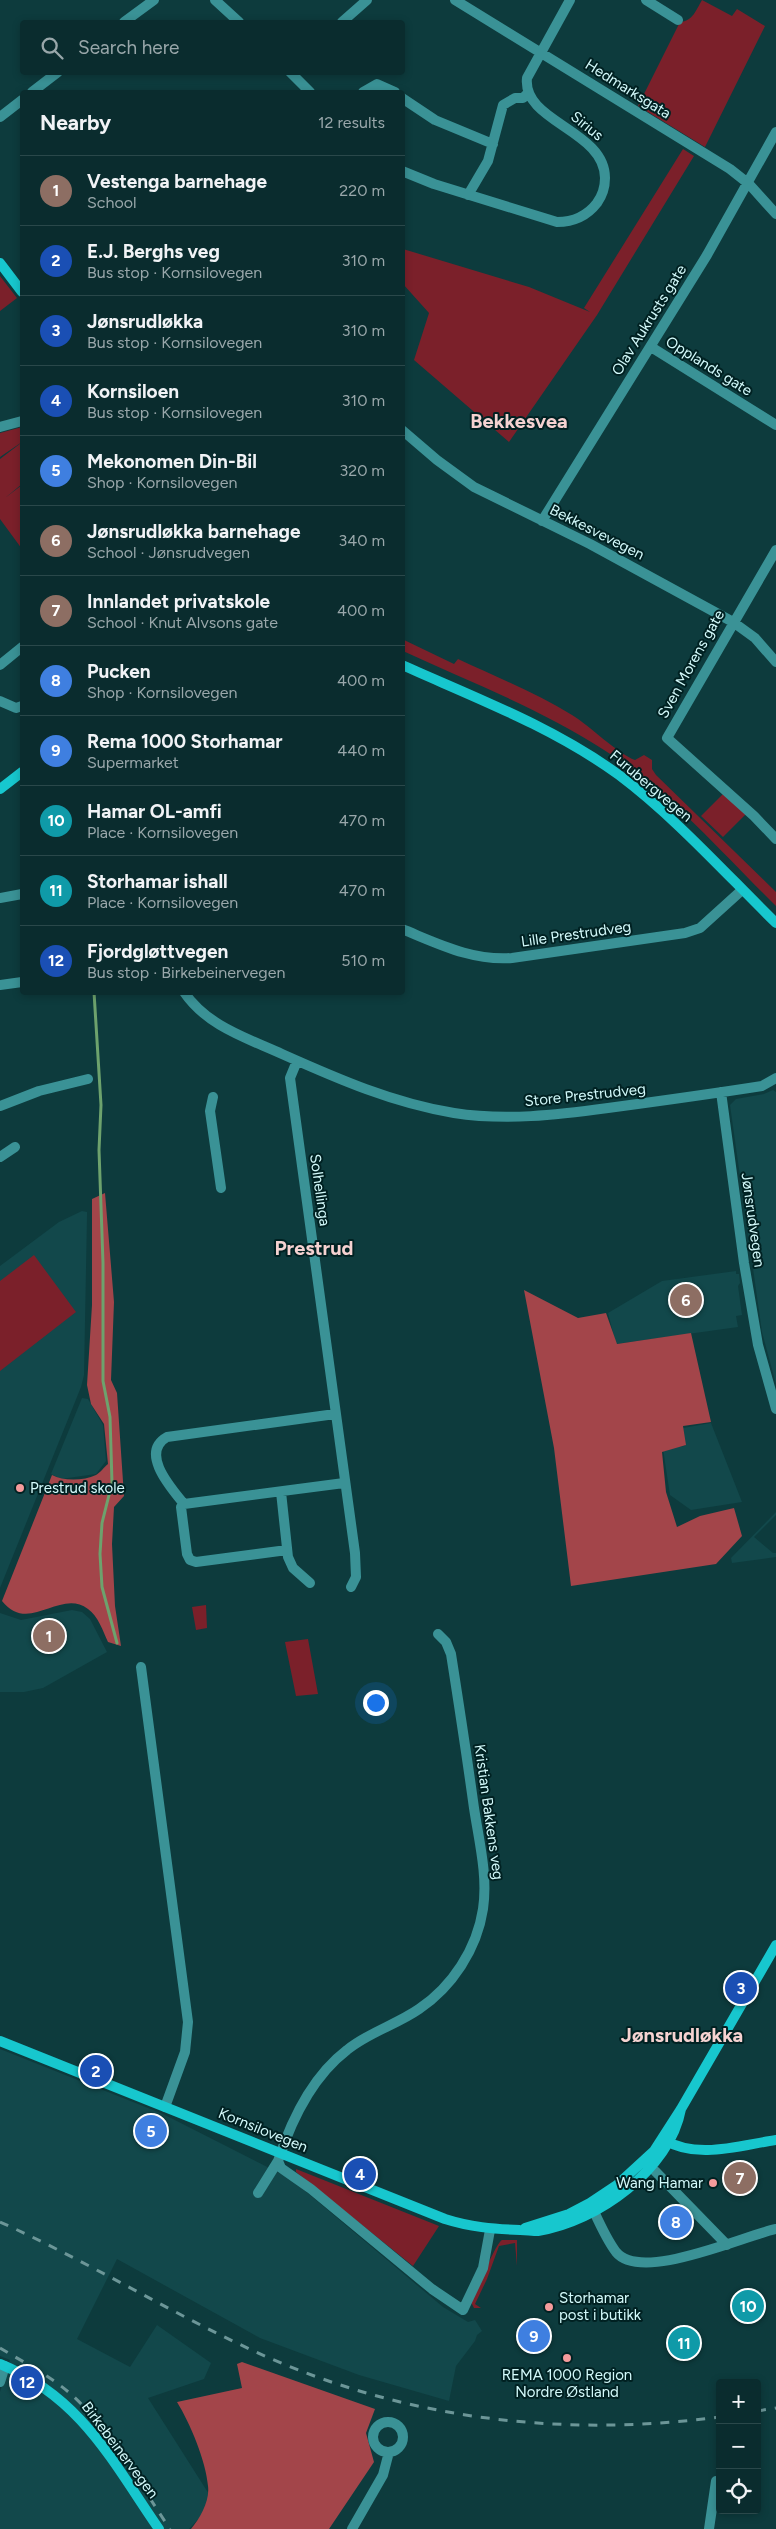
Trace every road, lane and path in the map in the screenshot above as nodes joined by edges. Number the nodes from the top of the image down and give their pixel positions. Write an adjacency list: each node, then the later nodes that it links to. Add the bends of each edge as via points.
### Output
1 (154, 0): 7 (street)
2 (215, 0): 8 (street)
3 (367, 0): 9 (street)
4 (455, 0): 11 (street, Hedmarksgata)
5 (570, 0): 11 (street)
6 (646, 0): 10 (street)
7 (127, 20)
8 (237, 20)
9 (344, 20)
10 (678, 20)
11 (541, 52): 18 (street, via 527,78); 25 (street, Hedmarksgata)
12 (54, 75): 14 (street)
13 (293, 75): 15 (street)
14 (35, 90)
15 (308, 90)
16 (366, 90): 17 (street, via 377,84)
17 (390, 90)
18 (528, 93): 23 (street, via 503,105); 26 (street, Sirius, via 544,111 596,151 605,173 600,199 584,215 568,222 557,222)
19 (405, 100): 23 (street, via 436,120)
20 (20, 102): 21 (street)
21 (0, 117)
22 (776, 132): 25 (street, Olav Aukrusts gate)
23 (493, 144): 26 (street, via 488,161)
24 (405, 172): 26 (street, Sirius)
25 (748, 184): 27 (street, Hedmarksgata); 30 (street, Olav Aukrusts gate)
26 (468, 195)
27 (776, 214)
28 (0, 263): 29 (main road)
29 (20, 289)
30 (652, 347): 32 (street, Opplands gate); 35 (street, Olav Aukrusts gate)
31 (20, 422): 33 (street)
32 (776, 425)
33 (0, 427)
34 (405, 432): 35 (street, Bekkesvevegen, via 465,482)
35 (542, 521): 37 (street, Bekkesvevegen)
36 (776, 550): 37 (street, Sven Morens gate)
37 (734, 622): 39 (street, Bekkesvevegen, via 755,638); 46 (street, Sven Morens gate, via 667,738)
38 (20, 649): 40 (street)
39 (776, 662)
40 (0, 665)
41 (405, 666): 47 (main road, Furubergvegen, via 538,727 588,754 654,804)
42 (0, 701): 43 (street)
43 (20, 707)
44 (20, 774): 45 (main road)
45 (0, 789)
46 (776, 839)
47 (742, 890): 50 (main road, Furubergvegen); 51 (street, Lille Prestrudveg, via 700,928 685,933 512,958 468,956)
48 (20, 894): 49 (street)
49 (0, 898)
50 (776, 923)
51 (405, 930)
52 (20, 982): 53 (street)
53 (0, 985)
54 (187, 995): 55 (street, Store Prestrudveg, via 206,1017)
55 (297, 1061): 58 (street, Store Prestrudveg, via 397,1100 470,1114 510,1117 550,1116); 65 (street, Solhellinga, via 290,1078)
56 (776, 1078): 58 (street, Store Prestrudveg, via 762,1086)
57 (88, 1079): 60 (street, via 39,1091)
58 (722, 1092): 64 (street, Jønsrudvegen, via 744,1263 758,1345)
59 (213, 1097): 63 (street, via 210,1111)
60 (0, 1106)
61 (15, 1147): 62 (street)
62 (0, 1156)
63 (221, 1188)
64 (776, 1409)
65 (335, 1414): 66 (street, Solhellinga); 68 (street, via 163,1439 158,1448 158,1464 166,1481)
66 (344, 1483): 67 (street); 71 (street, Solhellinga, via 355,1553 356,1577)
67 (281, 1492): 68 (street); 69 (street)
68 (184, 1504): 69 (street, via 181,1512 186,1554 190,1560 196,1562)
69 (287, 1550): 70 (street, via 293,1568)
70 (310, 1583)
71 (352, 1587)
72 (438, 1634): 79 (street, Kristian Bakkens veg, via 451,1654 483,1871 483,1910 475,1937 457,1973 434,1997 419,2009 361,2040 332,2064 301,2107)
73 (141, 1667): 76 (street, via 188,2022 185,2052)
74 (776, 1945): 78 (main road, Kornsilovegen)
75 (0, 2042): 76 (main road, Kornsilovegen)
76 (165, 2107): 79 (main road, Kornsilovegen)
77 (776, 2140): 78 (main road, via 698,2151)
78 (666, 2141): 82 (main road, Kornsilovegen, via 652,2167 618,2196)
79 (279, 2157): 81 (street, Kornsilovegen); 84 (main road, Kornsilovegen, via 445,2219); 84 (street, via 281,2168 462,2310 483,2268)
80 (656, 2171): 85 (street)
81 (258, 2193)
82 (592, 2207): 84 (main road, Kornsilovegen, via 554,2227 537,2231); 85 (street, via 617,2253 632,2263 701,2254)
83 (776, 2229): 85 (street)
84 (490, 2230)
85 (728, 2245)
86 (3, 2365): 87 (street); 90 (main road, Birkebeinervegen, via 47,2388 71,2408 98,2440)
87 (0, 2382)
88 (389, 2452): 91 (street, via 383,2475)
89 (716, 2481): 92 (street)
90 (159, 2529)
91 (352, 2529)
92 (709, 2529)

